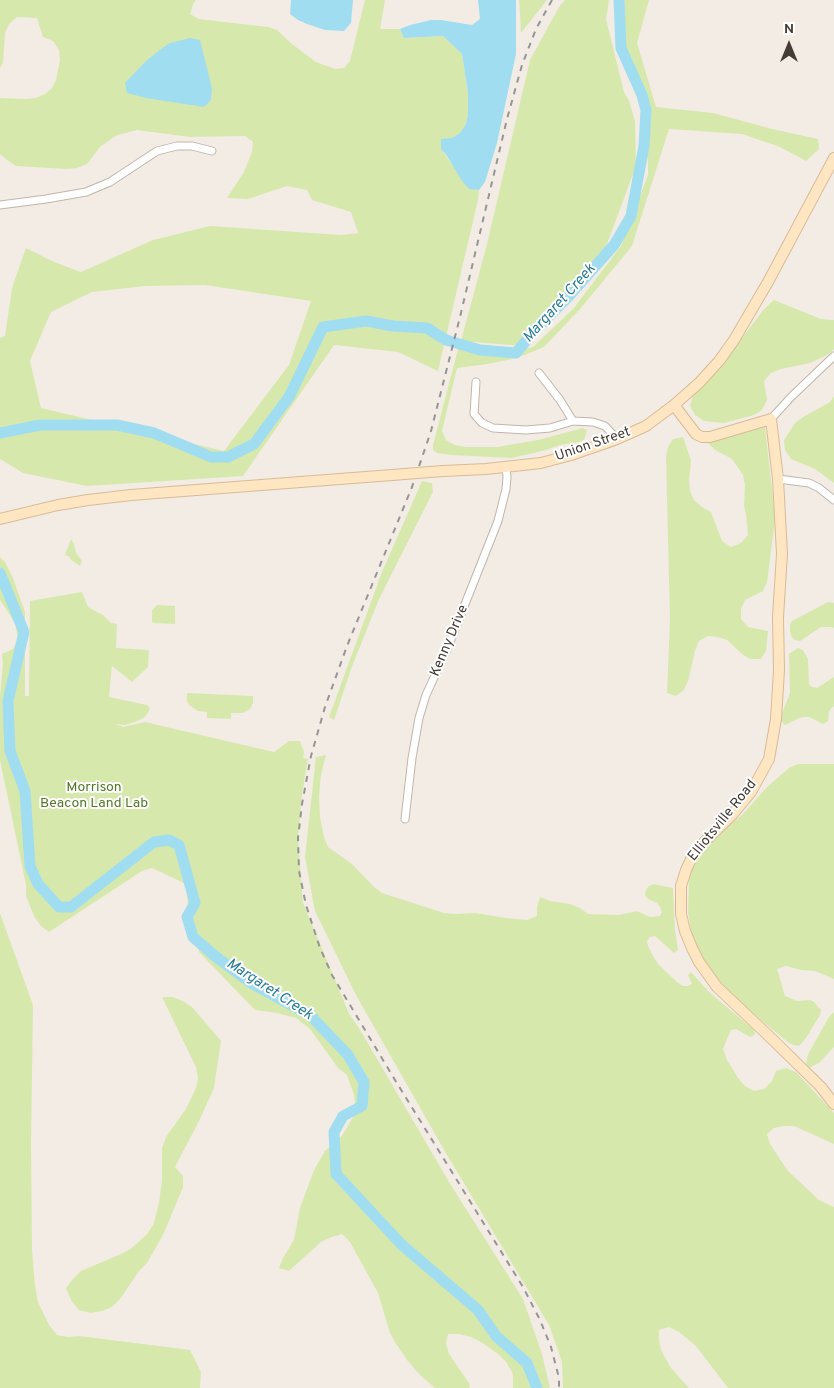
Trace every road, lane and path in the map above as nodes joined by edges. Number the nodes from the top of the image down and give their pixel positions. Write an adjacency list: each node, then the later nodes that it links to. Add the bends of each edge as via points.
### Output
1 (212, 151): 3 (street, via 177,146 157,151 110,182 86,192)
2 (834, 158): 7 (main road, Union Street, via 734,340 699,383)
3 (0, 205)
4 (834, 356): 8 (street)
5 (539, 373): 9 (street)
6 (476, 382): 9 (street, via 474,414 493,428 550,428)
7 (674, 405): 8 (main road, via 696,434 702,437); 10 (main road, Union Street, via 646,426)
8 (771, 419): 12 (main road, Elliotsville Road)
9 (573, 421): 10 (street, via 605,426)
10 (617, 439): 11 (main road, Union Street, via 541,463)
11 (506, 467): 14 (main road, Union Street, bridge, via 131,495 71,502); 15 (street, Kenny Drive, via 507,483 498,521 419,718)
12 (778, 479): 13 (street, via 809,483); 16 (main road, Elliotsville Road, via 782,554 779,670 772,746 769,759 751,792 692,856 681,886 681,914 692,948 716,987 821,1087)
13 (834, 500)
14 (0, 519)
15 (406, 819)
16 (834, 1104)

